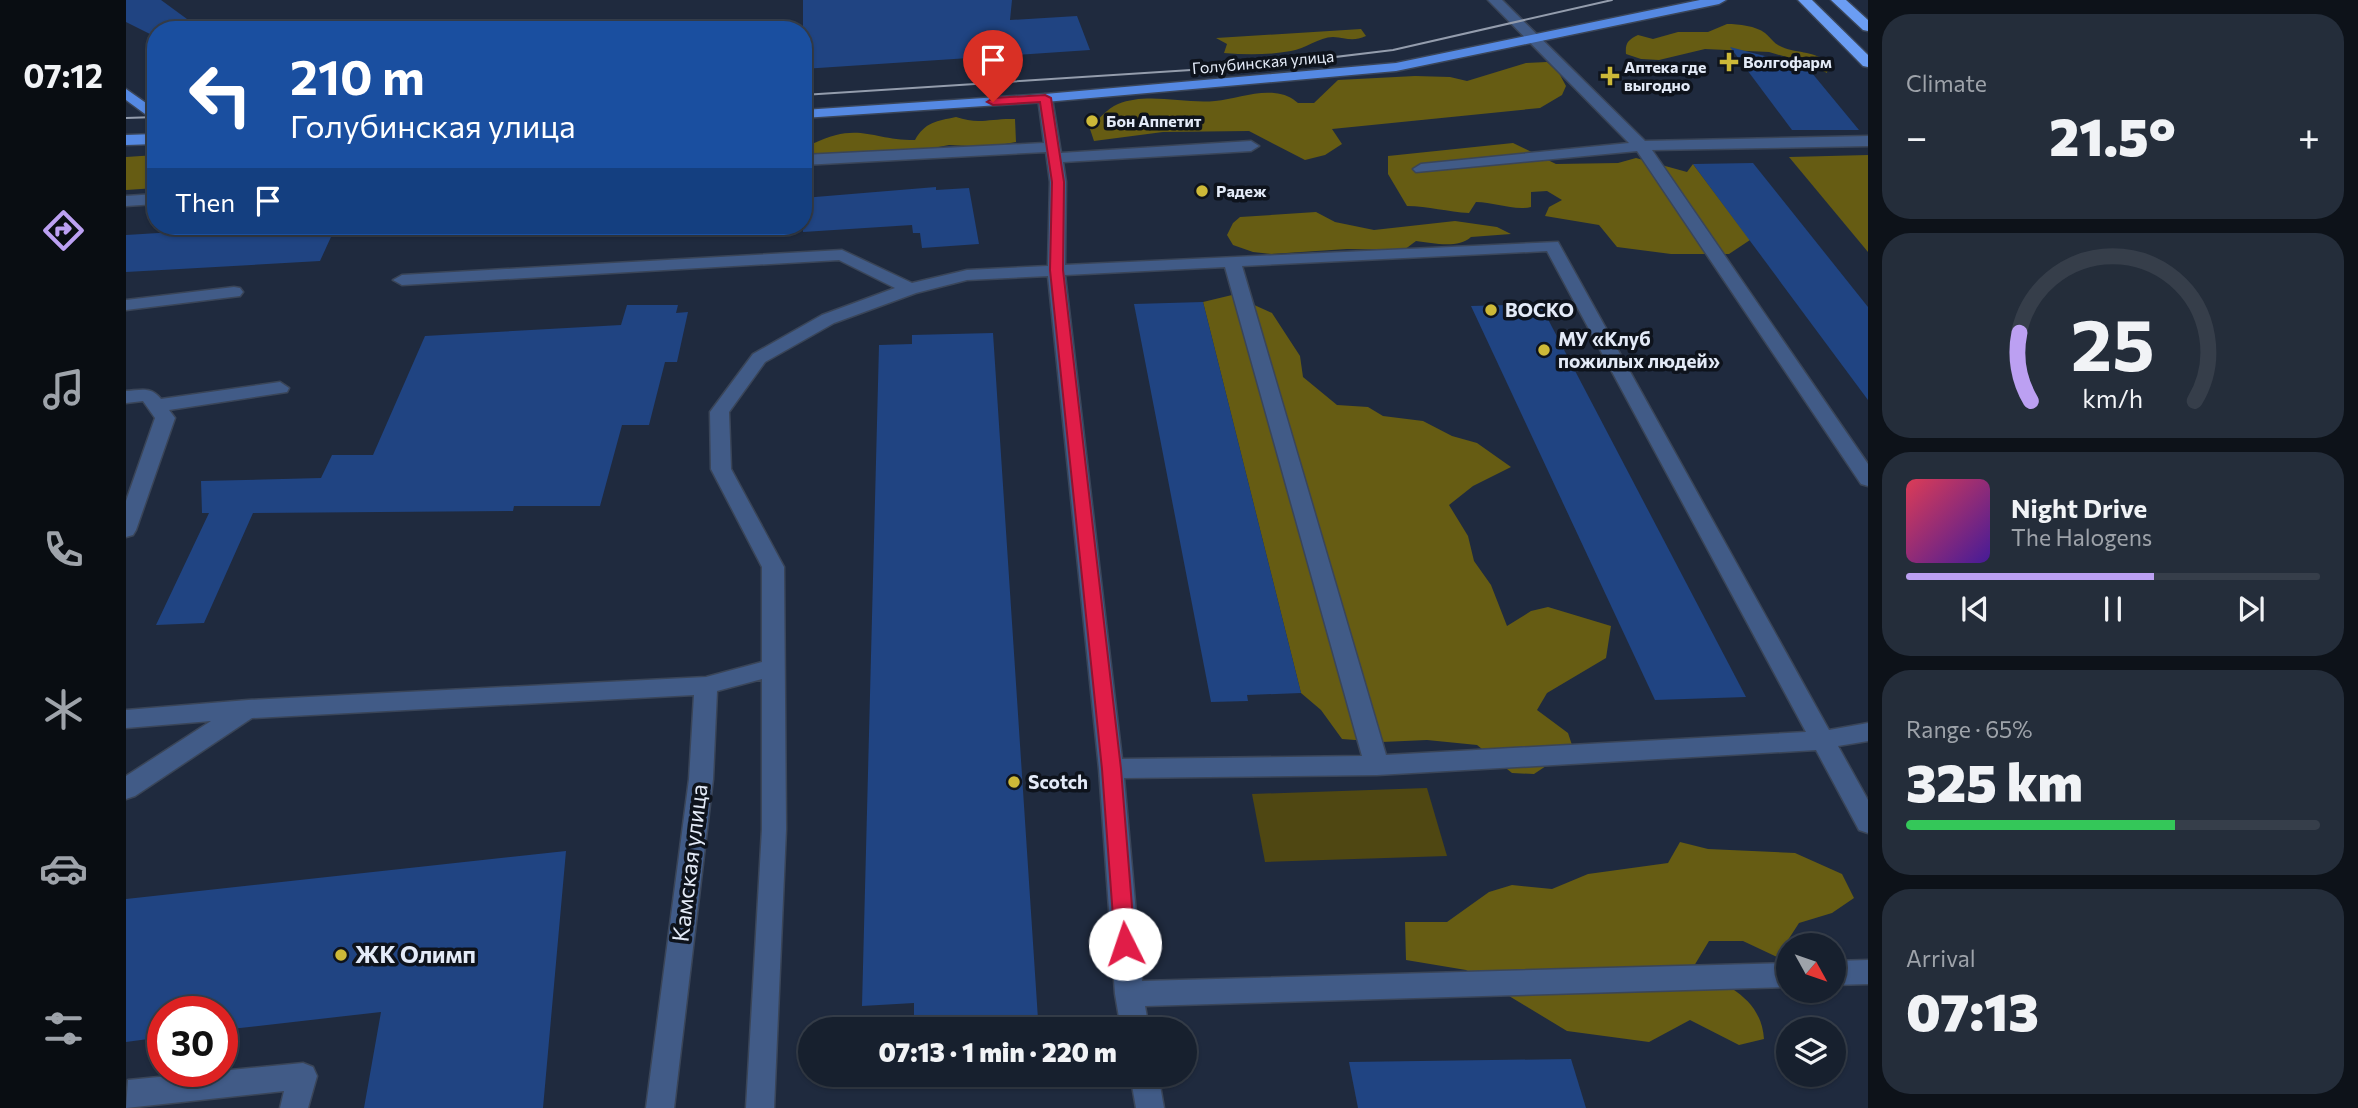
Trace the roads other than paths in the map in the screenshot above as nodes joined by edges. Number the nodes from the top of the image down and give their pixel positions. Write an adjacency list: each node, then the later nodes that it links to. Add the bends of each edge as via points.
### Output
1 (1496, 0): 6 (street)
2 (1719, 0): 6 (main road, Голубинская улица)
3 (1805, 0): 7 (highway)
4 (1838, 0): 5 (highway)
5 (1868, 27)
6 (1535, 38): 9 (main road, Голубинская улица, via 1396,67); 16 (street)
7 (1868, 63)
8 (126, 93): 10 (main road)
9 (1045, 98): 11 (main road, Голубинская улица); 17 (street)
10 (147, 110)
11 (812, 113)
12 (147, 139): 13 (main road)
13 (126, 140)
14 (1868, 141): 16 (street)
15 (1251, 146): 17 (street)
16 (1641, 146): 19 (street); 31 (street)
17 (1054, 153): 18 (street); 23 (street, via 1058,182)
18 (812, 160)
19 (1421, 169)
20 (147, 200): 21 (street)
21 (126, 201)
22 (1232, 262): 23 (street); 38 (street, via 1552,246); 39 (street)
23 (1056, 270): 25 (street, via 967,275); 40 (street)
24 (402, 280): 25 (street, via 842,255)
25 (910, 289): 33 (street, via 828,319 759,358 719,412 721,469 773,567)
26 (234, 292): 27 (street)
27 (126, 306)
28 (280, 388): 30 (street)
29 (126, 397): 30 (street, via 148,395)
30 (156, 406): 32 (street, via 165,418)
31 (1868, 479)
32 (126, 530)
33 (773, 667): 34 (street); 52 (street, via 774,828)
34 (706, 686): 35 (street); 51 (street, Камская улица, via 701,779)
35 (248, 709): 36 (street); 41 (street)
36 (126, 719)
37 (1868, 732): 38 (street)
38 (1822, 740): 39 (street); 42 (street)
39 (1377, 765): 40 (street)
40 (1111, 769): 46 (street)
41 (126, 789)
42 (1868, 823)
43 (1868, 972): 44 (street)
44 (1846, 973)
45 (1776, 975): 46 (street)
46 (1129, 994): 47 (street)
47 (1134, 1017)
48 (1146, 1087): 53 (street)
49 (126, 1100): 50 (street, via 128,1094 303,1076)
50 (294, 1108)
51 (660, 1108)
52 (760, 1108)
53 (1150, 1108)

